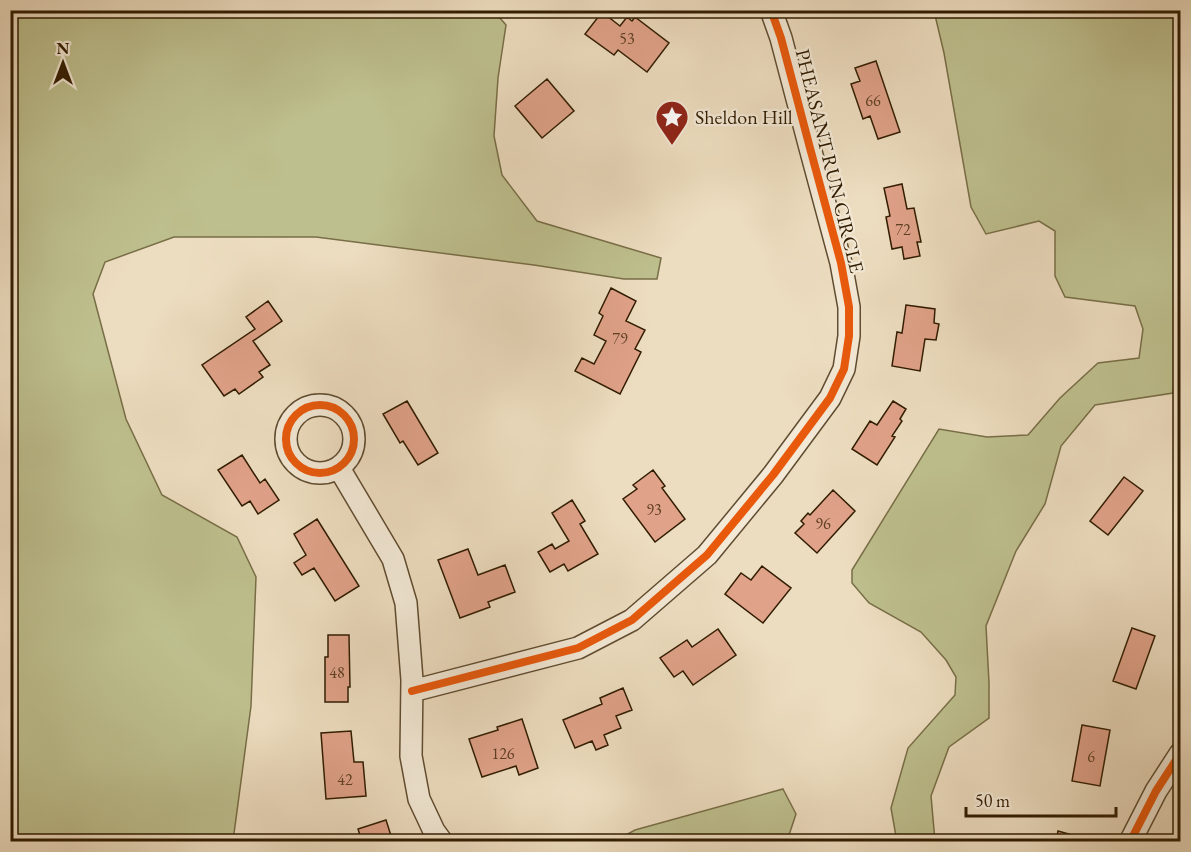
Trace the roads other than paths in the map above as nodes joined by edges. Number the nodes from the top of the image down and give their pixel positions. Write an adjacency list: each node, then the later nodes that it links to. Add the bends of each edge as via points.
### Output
1 (771, 10): 3 (street, PHEASANT RUN CIRCLE, via 841,263 849,307 844,369 830,398 707,555 632,620 578,648)
2 (339, 468): 3 (street, via 393,559 406,603)
3 (412, 691): 5 (street, via 411,756 419,799)
4 (1180, 754): 6 (street)
5 (442, 842)
6 (1130, 842)

